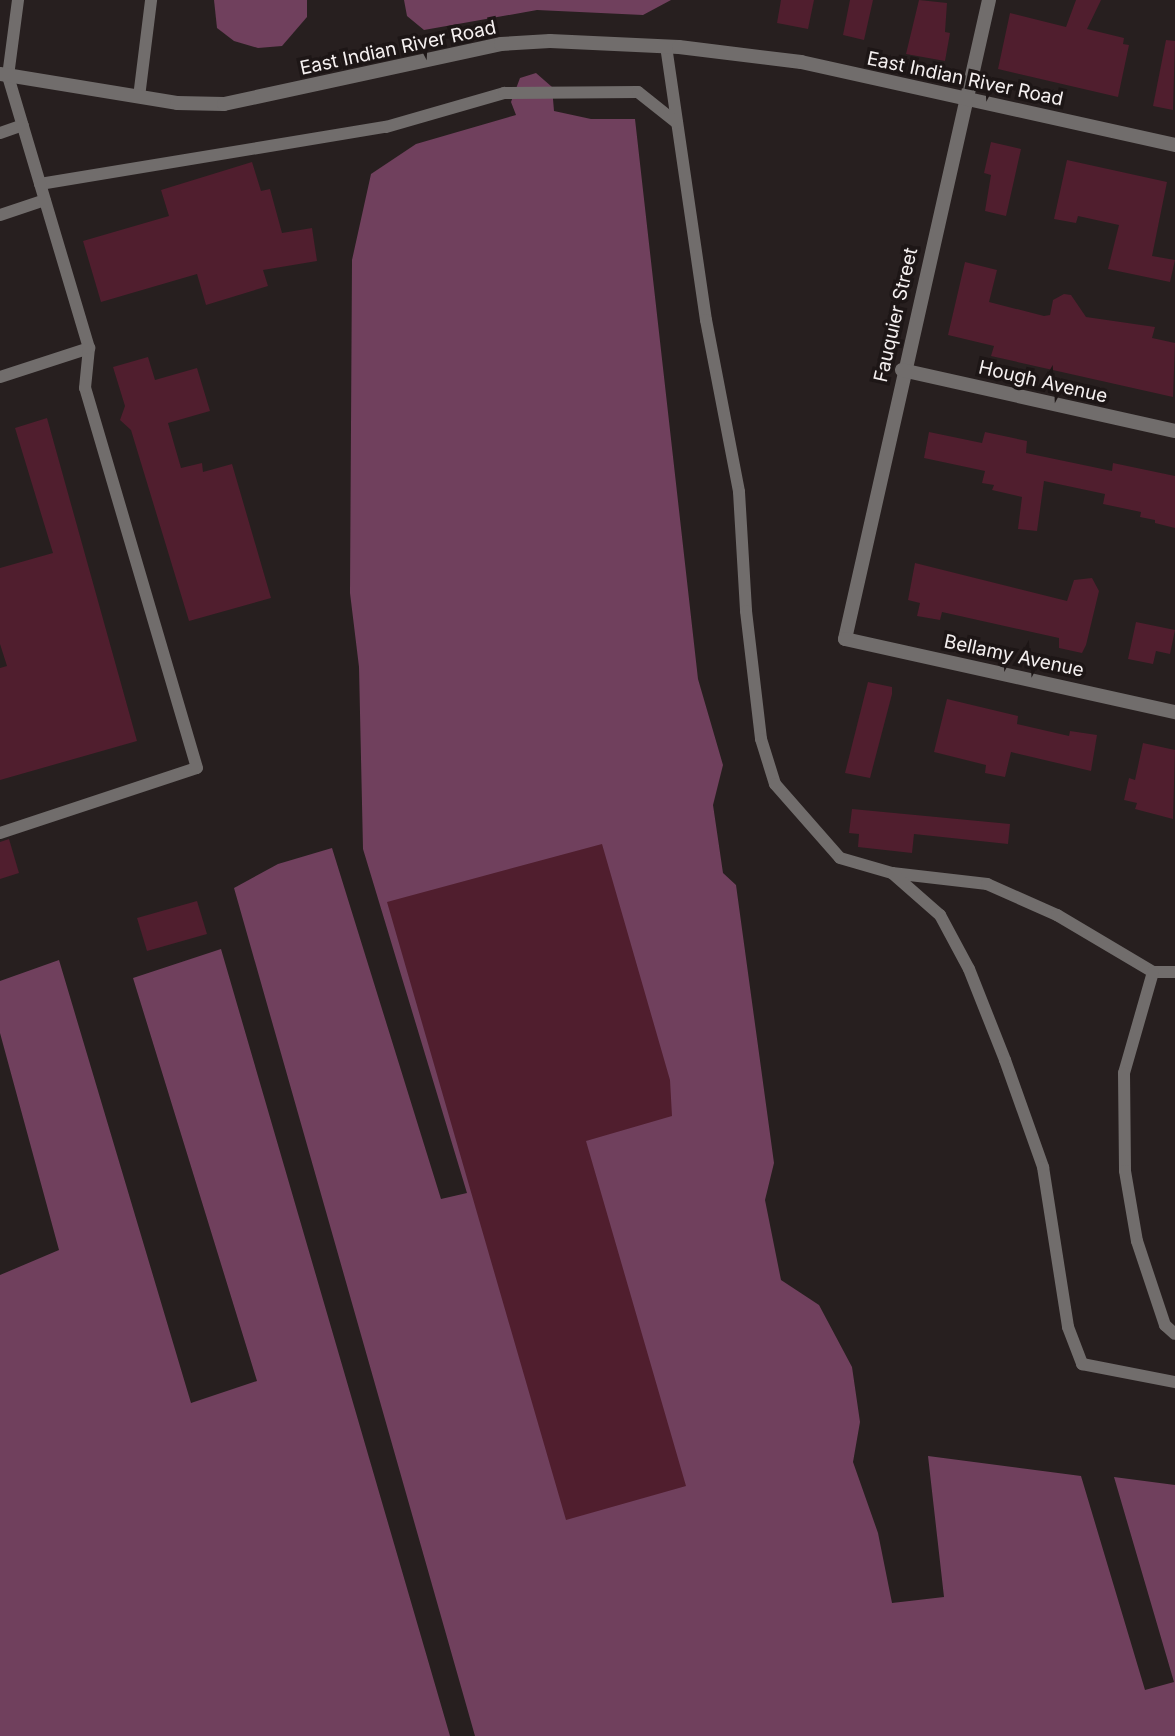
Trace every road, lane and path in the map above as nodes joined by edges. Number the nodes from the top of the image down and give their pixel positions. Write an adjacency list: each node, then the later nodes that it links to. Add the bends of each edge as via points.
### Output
1 (18, 0): 5 (lane)
2 (151, 0): 6 (lane)
3 (989, 0): 7 (street, Fauquier Street)
4 (666, 46): 6 (street, East Indian River Road, via 550,41 501,44 256,100 177,103); 7 (street, East Indian River Road, via 801,62); 8 (lane)
5 (4, 75): 6 (street, East Indian River Road); 9 (lane)
6 (139, 97)
7 (967, 99): 11 (street, East Indian River Road); 16 (street, Fauquier Street)
8 (677, 124): 12 (lane, via 638,92 504,93 386,127); 22 (lane, via 706,320 739,492 746,611 761,739 775,783 806,824 840,858)
9 (23, 125): 10 (lane); 12 (lane)
10 (0, 133)
11 (1175, 145)
12 (40, 184): 13 (lane)
13 (45, 200): 14 (lane); 15 (lane)
14 (0, 215)
15 (89, 348): 17 (lane); 21 (lane, via 85,388 197,768)
16 (902, 370): 18 (street, Hough Avenue); 19 (street, Fauquier Street)
17 (0, 377)
18 (1175, 431)
19 (845, 639): 20 (street, Bellamy Avenue)
20 (1175, 712)
21 (0, 833)
22 (892, 873): 23 (lane, via 987,884 1057,915); 26 (lane, via 940,915 969,969 1005,1060 1043,1167 1068,1327 1082,1364)
23 (1153, 972): 24 (lane); 25 (lane, via 1124,1073 1125,1171 1136,1241 1165,1325)
24 (1175, 972)
25 (1175, 1334)
26 (1175, 1382)

